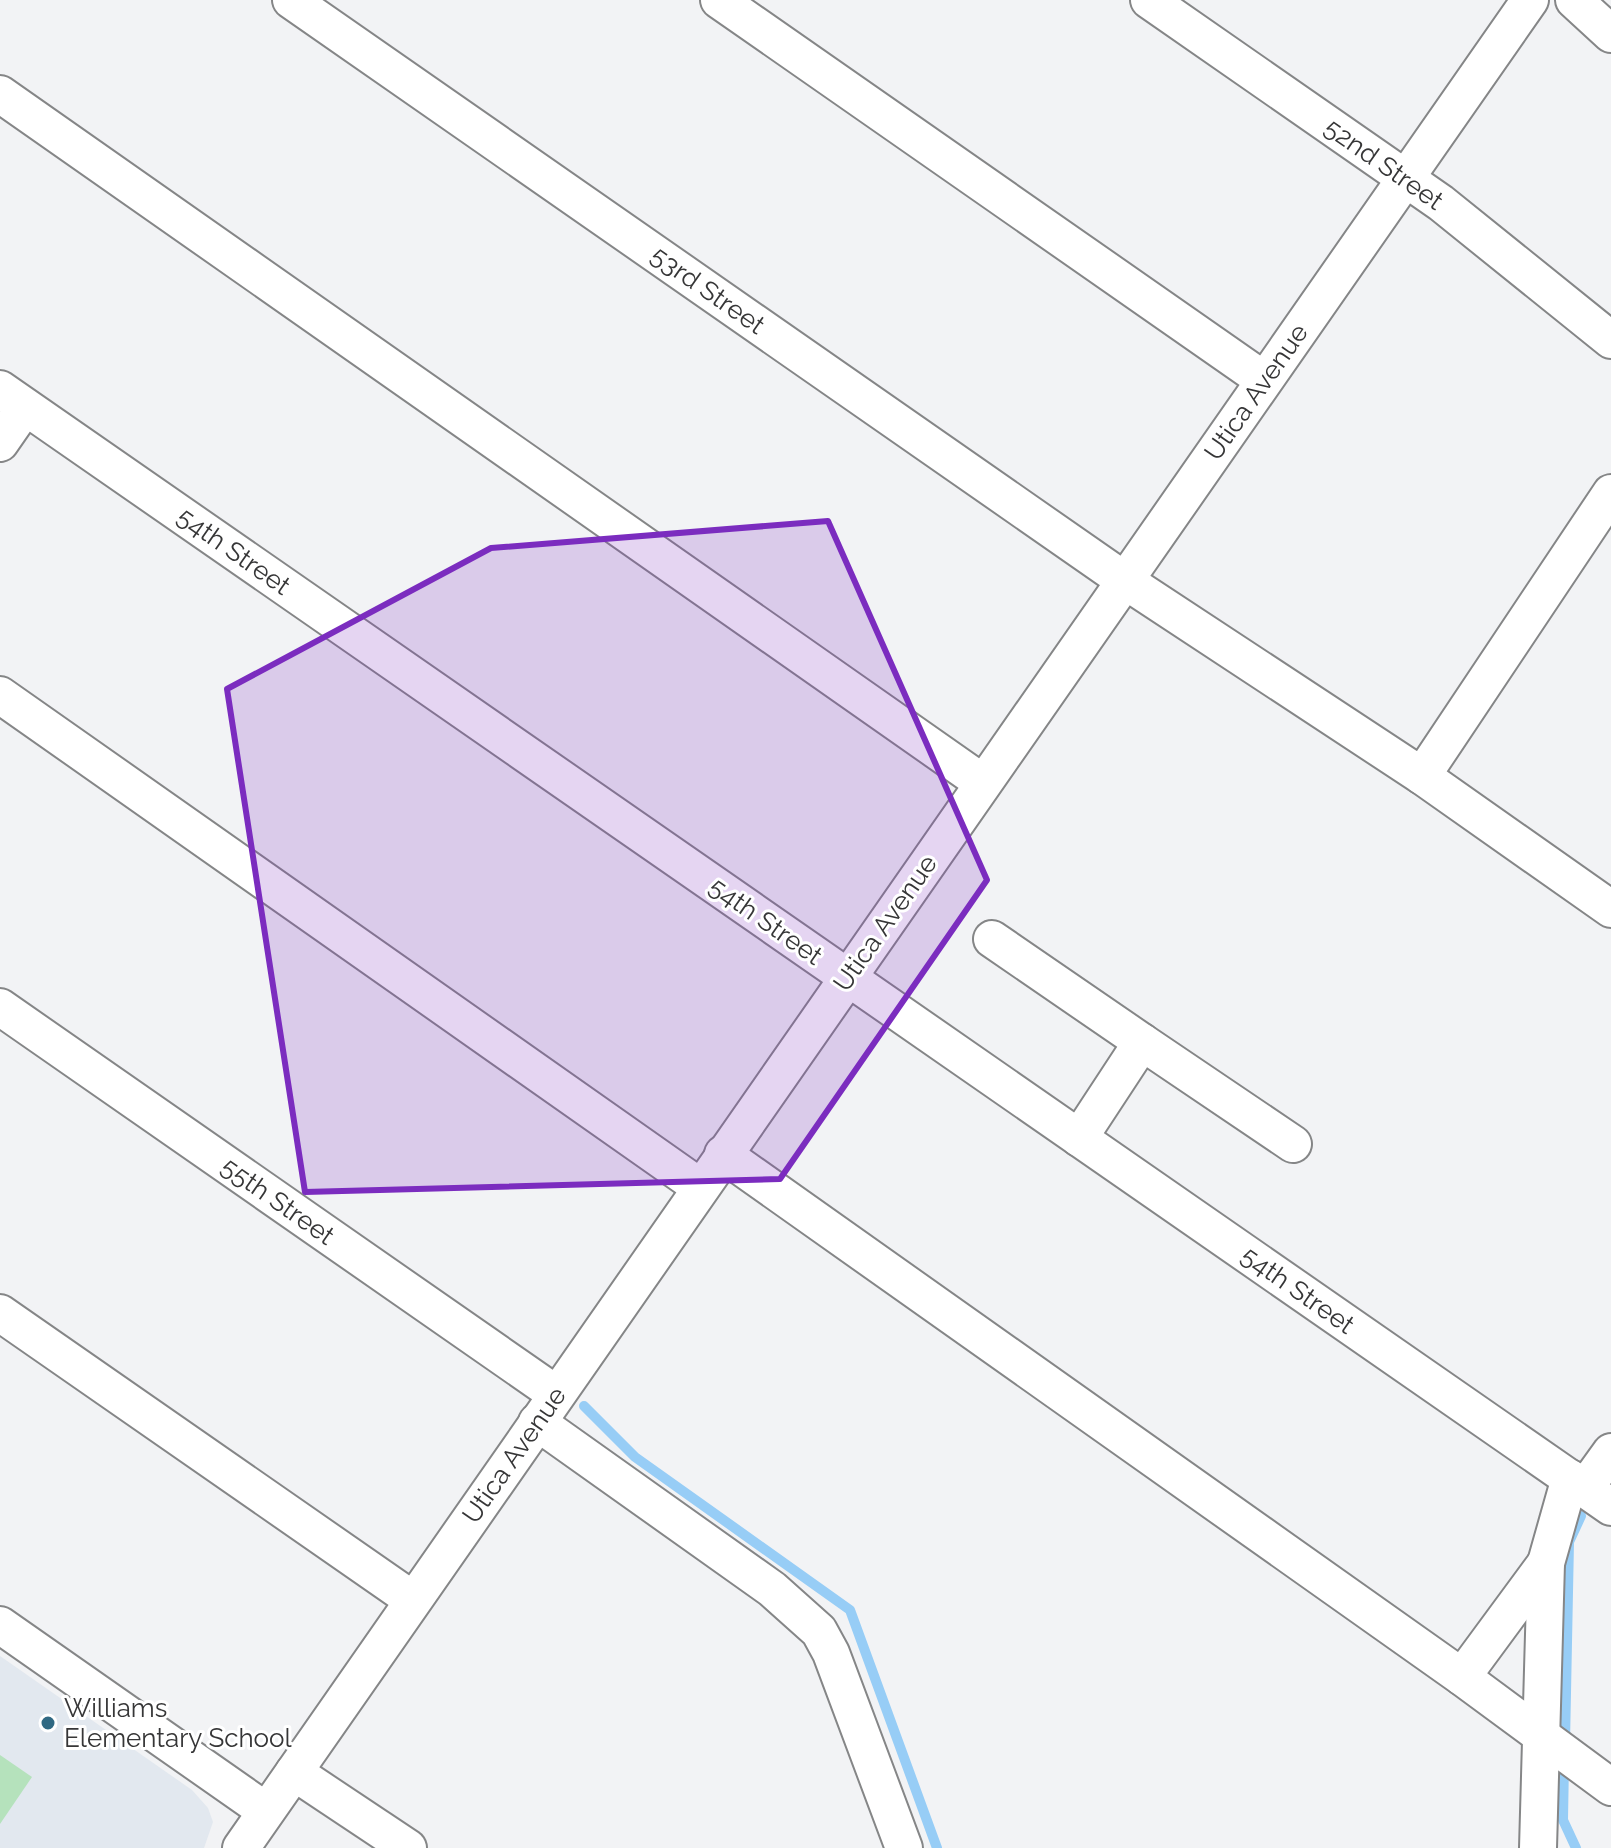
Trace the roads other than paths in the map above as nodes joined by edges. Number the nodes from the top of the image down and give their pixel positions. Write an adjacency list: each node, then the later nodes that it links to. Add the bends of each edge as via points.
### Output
1 (291, 0): 14 (street, 53rd Street)
2 (719, 0): 10 (street)
3 (1149, 0): 8 (street, 52nd Street)
4 (1530, 0): 8 (street, Utica Avenue)
5 (1574, 0): 6 (street)
6 (1611, 34)
7 (0, 94): 17 (street)
8 (1405, 179): 9 (street, 52nd Street); 10 (street, Utica Avenue)
9 (1611, 340)
10 (1264, 380): 14 (street, Utica Avenue)
11 (12, 398): 12 (street); 20 (street, 54th Street)
12 (0, 443)
13 (1611, 493): 16 (street)
14 (1124, 580): 16 (street, 53rd Street); 17 (street, Utica Avenue)
15 (0, 695): 26 (street)
16 (1422, 776): 18 (street, 53rd Street)
17 (983, 783): 20 (street, Utica Avenue)
18 (1611, 909)
19 (992, 939): 22 (street)
20 (847, 977): 23 (street, 54th Street); 25 (street, Utica Avenue)
21 (0, 1007): 28 (street, 55th Street)
22 (1142, 1042): 23 (street); 24 (street)
23 (1079, 1138): 30 (street, 54th Street)
24 (1293, 1144)
25 (723, 1154): 26 (street, Utica Avenue); 34 (street)
26 (700, 1187): 28 (street, Utica Avenue)
27 (0, 1313): 32 (street)
28 (546, 1408): 32 (street, Utica Avenue); 41 (street, 55th Street, via 819,1631)
29 (1611, 1452): 30 (street)
30 (1588, 1491): 31 (street)
31 (1546, 1563): 34 (street); 35 (street)
32 (413, 1600): 36 (street, Utica Avenue)
33 (0, 1625): 38 (street)
34 (1462, 1677): 35 (street)
35 (1540, 1735): 37 (street); 42 (street)
36 (294, 1772): 38 (street, Utica Avenue); 40 (street)
37 (1611, 1787)
38 (266, 1811): 39 (street, Utica Avenue)
39 (241, 1848)
40 (408, 1848)
41 (904, 1848)
42 (1538, 1848)

